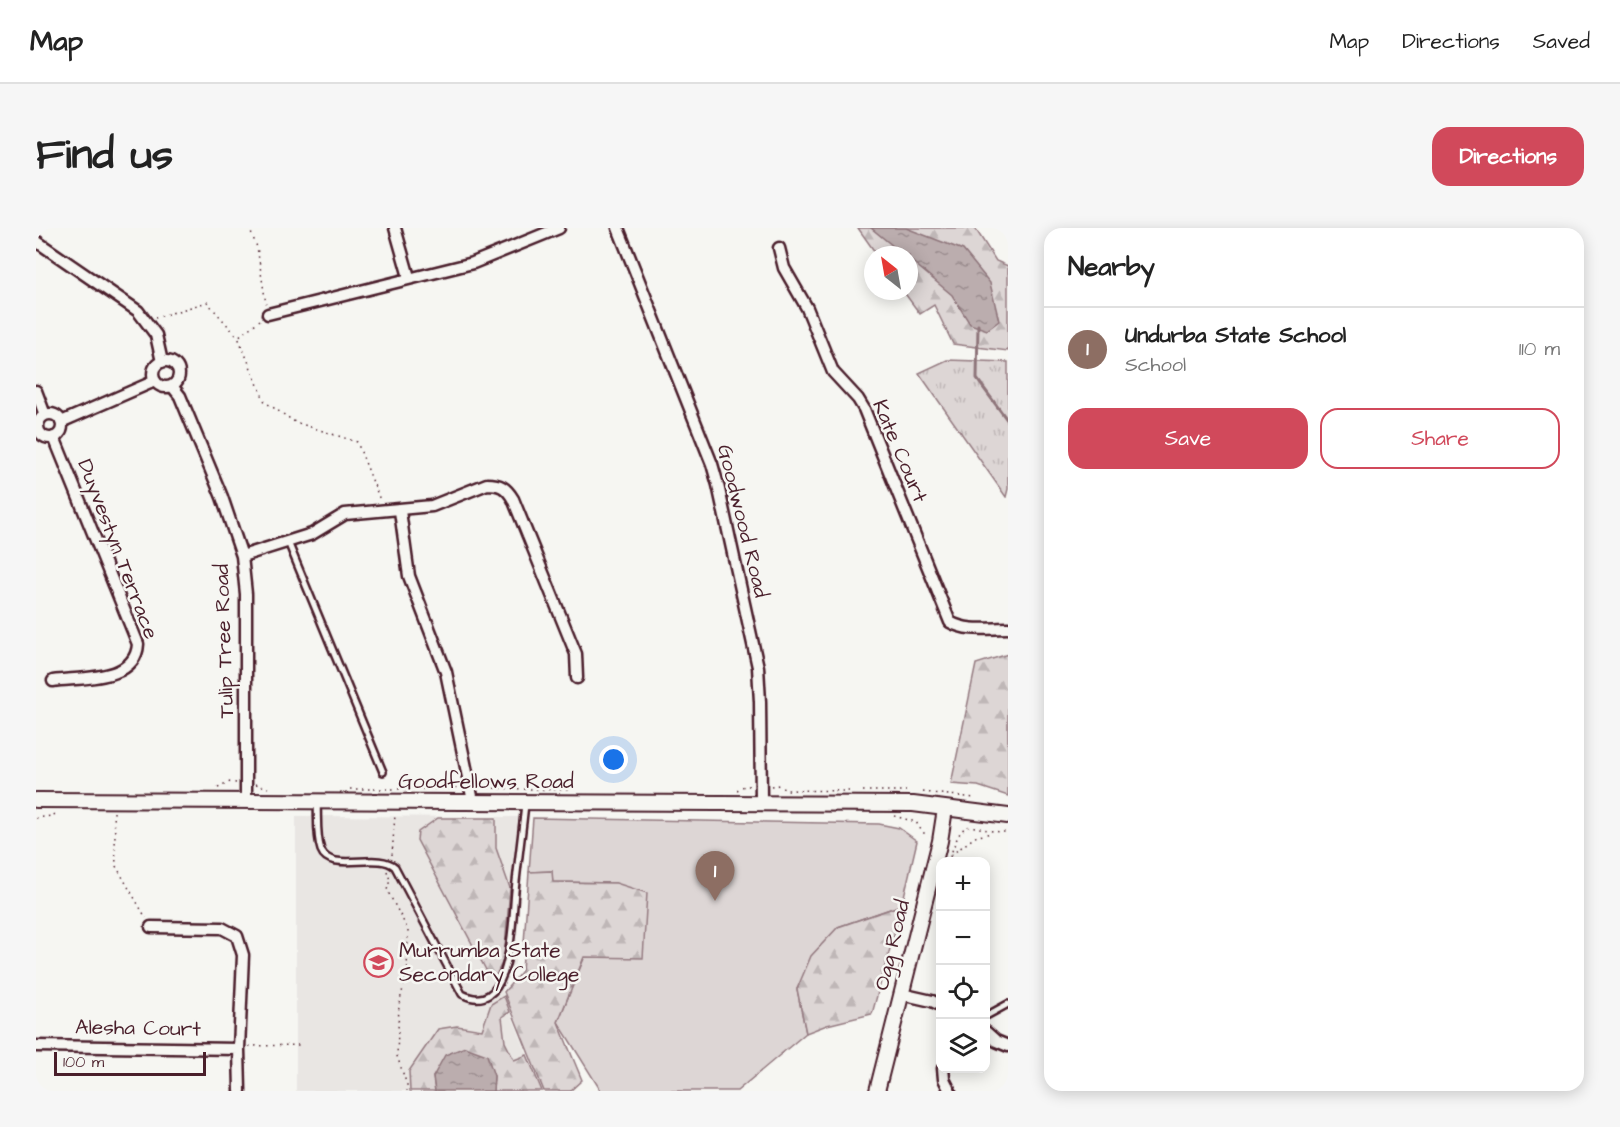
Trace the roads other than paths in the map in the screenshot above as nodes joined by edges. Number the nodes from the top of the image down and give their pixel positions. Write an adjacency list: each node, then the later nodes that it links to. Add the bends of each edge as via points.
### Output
1 (395, 228): 6 (street)
2 (559, 228): 6 (street, via 473,263)
3 (618, 228): 27 (street, Goodwood Road, via 718,485 758,667)
4 (36, 241): 8 (street, via 138,311 156,335)
5 (779, 248): 18 (street, Kate Court, via 783,268 807,308 833,372 864,409 945,614 959,627)
6 (409, 277): 7 (street)
7 (268, 314)
8 (162, 362): 9 (street, via 154,369); 10 (street, via 171,362 178,371 178,380)
9 (155, 381): 10 (street, via 164,387); 13 (street)
10 (172, 386): 17 (street, Tulip Tree Road, via 180,396 222,496)
11 (36, 391): 12 (street)
12 (45, 415): 13 (street, via 56,415); 14 (street, via 38,422 39,431 46,438)
13 (62, 422): 14 (street, via 61,432)
14 (54, 437): 20 (street, Duyvestyn Terrace, via 138,644 137,656 118,672)
15 (400, 511): 16 (street, via 345,514 312,534); 19 (street, via 438,504 487,484 504,486 513,499 576,654); 25 (street, via 409,576 446,672)
16 (288, 542): 17 (street); 21 (lane)
17 (242, 556): 23 (street, Tulip Tree Road, via 246,594)
18 (1008, 628)
19 (577, 678)
20 (53, 681)
21 (384, 772)
22 (36, 800): 23 (street, Goodfellows Road)
23 (246, 800): 24 (street, Goodfellows Road)
24 (317, 801): 25 (street, Goodfellows Road); 26 (lane, via 320,848 324,855 330,860 391,862 462,994 473,1000 487,997 497,986 509,958)
25 (473, 801): 26 (street, Goodfellows Road)
26 (525, 802): 27 (street, Goodfellows Road)
27 (761, 802): 28 (street, Goodfellows Road, via 913,804)
28 (945, 809): 29 (street, Goodfellows Road); 31 (street, Ogg Road)
29 (1008, 816)
30 (151, 927): 38 (street, via 222,928 237,936 243,955)
31 (901, 994): 32 (street); 41 (street, Ogg Road)
32 (936, 1003)
33 (1008, 1004): 34 (lane)
34 (990, 1014)
35 (990, 1036): 37 (street)
36 (36, 1046): 38 (street, Alesha Court)
37 (1008, 1046)
38 (239, 1048): 40 (street)
39 (943, 1073): 42 (street)
40 (240, 1091)
41 (877, 1091)
42 (950, 1091)

